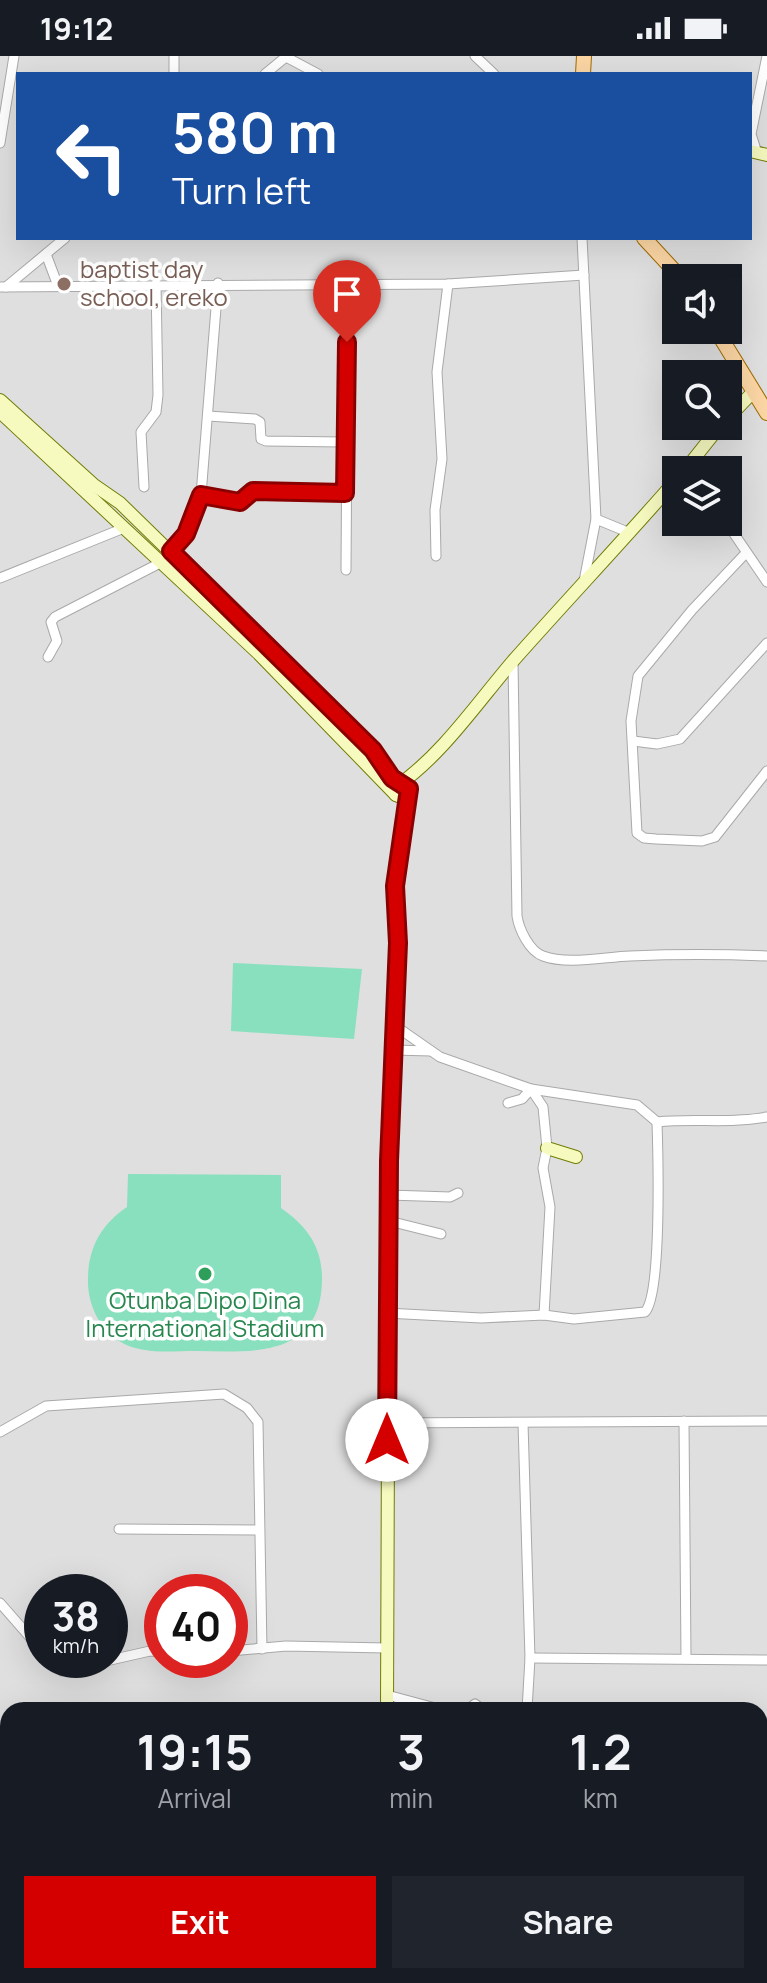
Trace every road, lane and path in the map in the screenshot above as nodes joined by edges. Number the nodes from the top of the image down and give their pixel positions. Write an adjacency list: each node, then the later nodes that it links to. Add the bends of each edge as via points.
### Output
1 (14, 56): 11 (street)
2 (286, 56): 5 (street); 6 (street)
3 (475, 56): 7 (street)
4 (767, 56): 8 (street)
5 (267, 72)
6 (314, 72)
7 (492, 72)
8 (756, 95): 9 (street); 10 (street)
9 (752, 104)
10 (752, 126)
11 (0, 143)
12 (63, 240): 15 (street)
13 (582, 240): 17 (street)
14 (646, 240): 16 (main road)
15 (46, 254): 22 (street); 23 (street)
16 (668, 264)
17 (584, 275): 21 (street); 36 (street)
18 (348, 282): 19 (street); 21 (street); 31 (street)
19 (218, 283): 20 (street); 30 (street)
20 (156, 284): 22 (street); 32 (street, via 158,395 156,412 141,432)
21 (448, 284): 42 (street, via 437,372 442,459)
22 (58, 286): 23 (street)
23 (3, 287)
24 (726, 344): 25 (main road)
25 (760, 392): 27 (street); 29 (main road)
26 (0, 400): 40 (street)
27 (742, 407)
28 (0, 412): 37 (street)
29 (767, 413)
30 (208, 416): 31 (street, via 255,419 266,441); 34 (street)
31 (344, 442): 33 (street)
32 (144, 487)
33 (345, 493): 34 (street, via 253,491 240,502); 44 (street)
34 (201, 495): 40 (street, via 186,534)
35 (662, 496): 38 (street)
36 (596, 519): 38 (street); 46 (street)
37 (124, 528): 43 (street); 45 (street)
38 (630, 533): 46 (street)
39 (734, 536): 41 (street)
40 (171, 551): 53 (street, via 373,750)
41 (745, 554): 47 (street); 51 (street, via 638,676)
42 (436, 556)
43 (160, 563): 49 (street, via 52,619 57,641); 53 (street)
44 (346, 570)
45 (0, 578)
46 (583, 582): 50 (street)
47 (767, 582)
48 (767, 643): 51 (street, via 680,739 657,744)
49 (48, 657)
50 (513, 661): 53 (street); 54 (street, via 517,916 535,951 571,959)
51 (633, 741): 52 (street, via 633,820 644,838 715,837)
52 (767, 771)
53 (402, 791): 55 (street)
54 (767, 956)
55 (394, 1025): 56 (street); 57 (street)
56 (393, 1050): 57 (street); 65 (street)
57 (431, 1051): 58 (street)
58 (531, 1089): 59 (street); 61 (street, via 637,1105); 62 (street, via 545,1114)
59 (508, 1103)
60 (767, 1117): 61 (street, via 736,1123)
61 (657, 1122): 69 (street, via 651,1305 645,1312 574,1319)
62 (547, 1148): 63 (street); 69 (street, via 543,1168 550,1207)
63 (576, 1157)
64 (458, 1193): 65 (street)
65 (389, 1195): 66 (street)
66 (389, 1221): 67 (street); 68 (street)
67 (441, 1234)
68 (386, 1313): 69 (street); 72 (street)
69 (544, 1315)
70 (684, 1421): 71 (street); 73 (street); 83 (street)
71 (767, 1421)
72 (388, 1423): 73 (street); 79 (street)
73 (523, 1423): 82 (street)
74 (0, 1432): 76 (street, via 46,1406 224,1394 258,1422)
75 (119, 1529): 76 (street)
76 (259, 1530): 80 (street)
77 (0, 1603): 78 (street)
78 (24, 1630)
79 (386, 1648): 80 (street); 85 (street)
80 (262, 1649): 81 (street)
81 (248, 1650)
82 (530, 1658): 83 (street); 88 (street)
83 (686, 1658): 84 (street)
84 (767, 1660)
85 (387, 1695): 86 (street); 87 (street)
86 (387, 1702)
87 (413, 1702)
88 (527, 1702)

